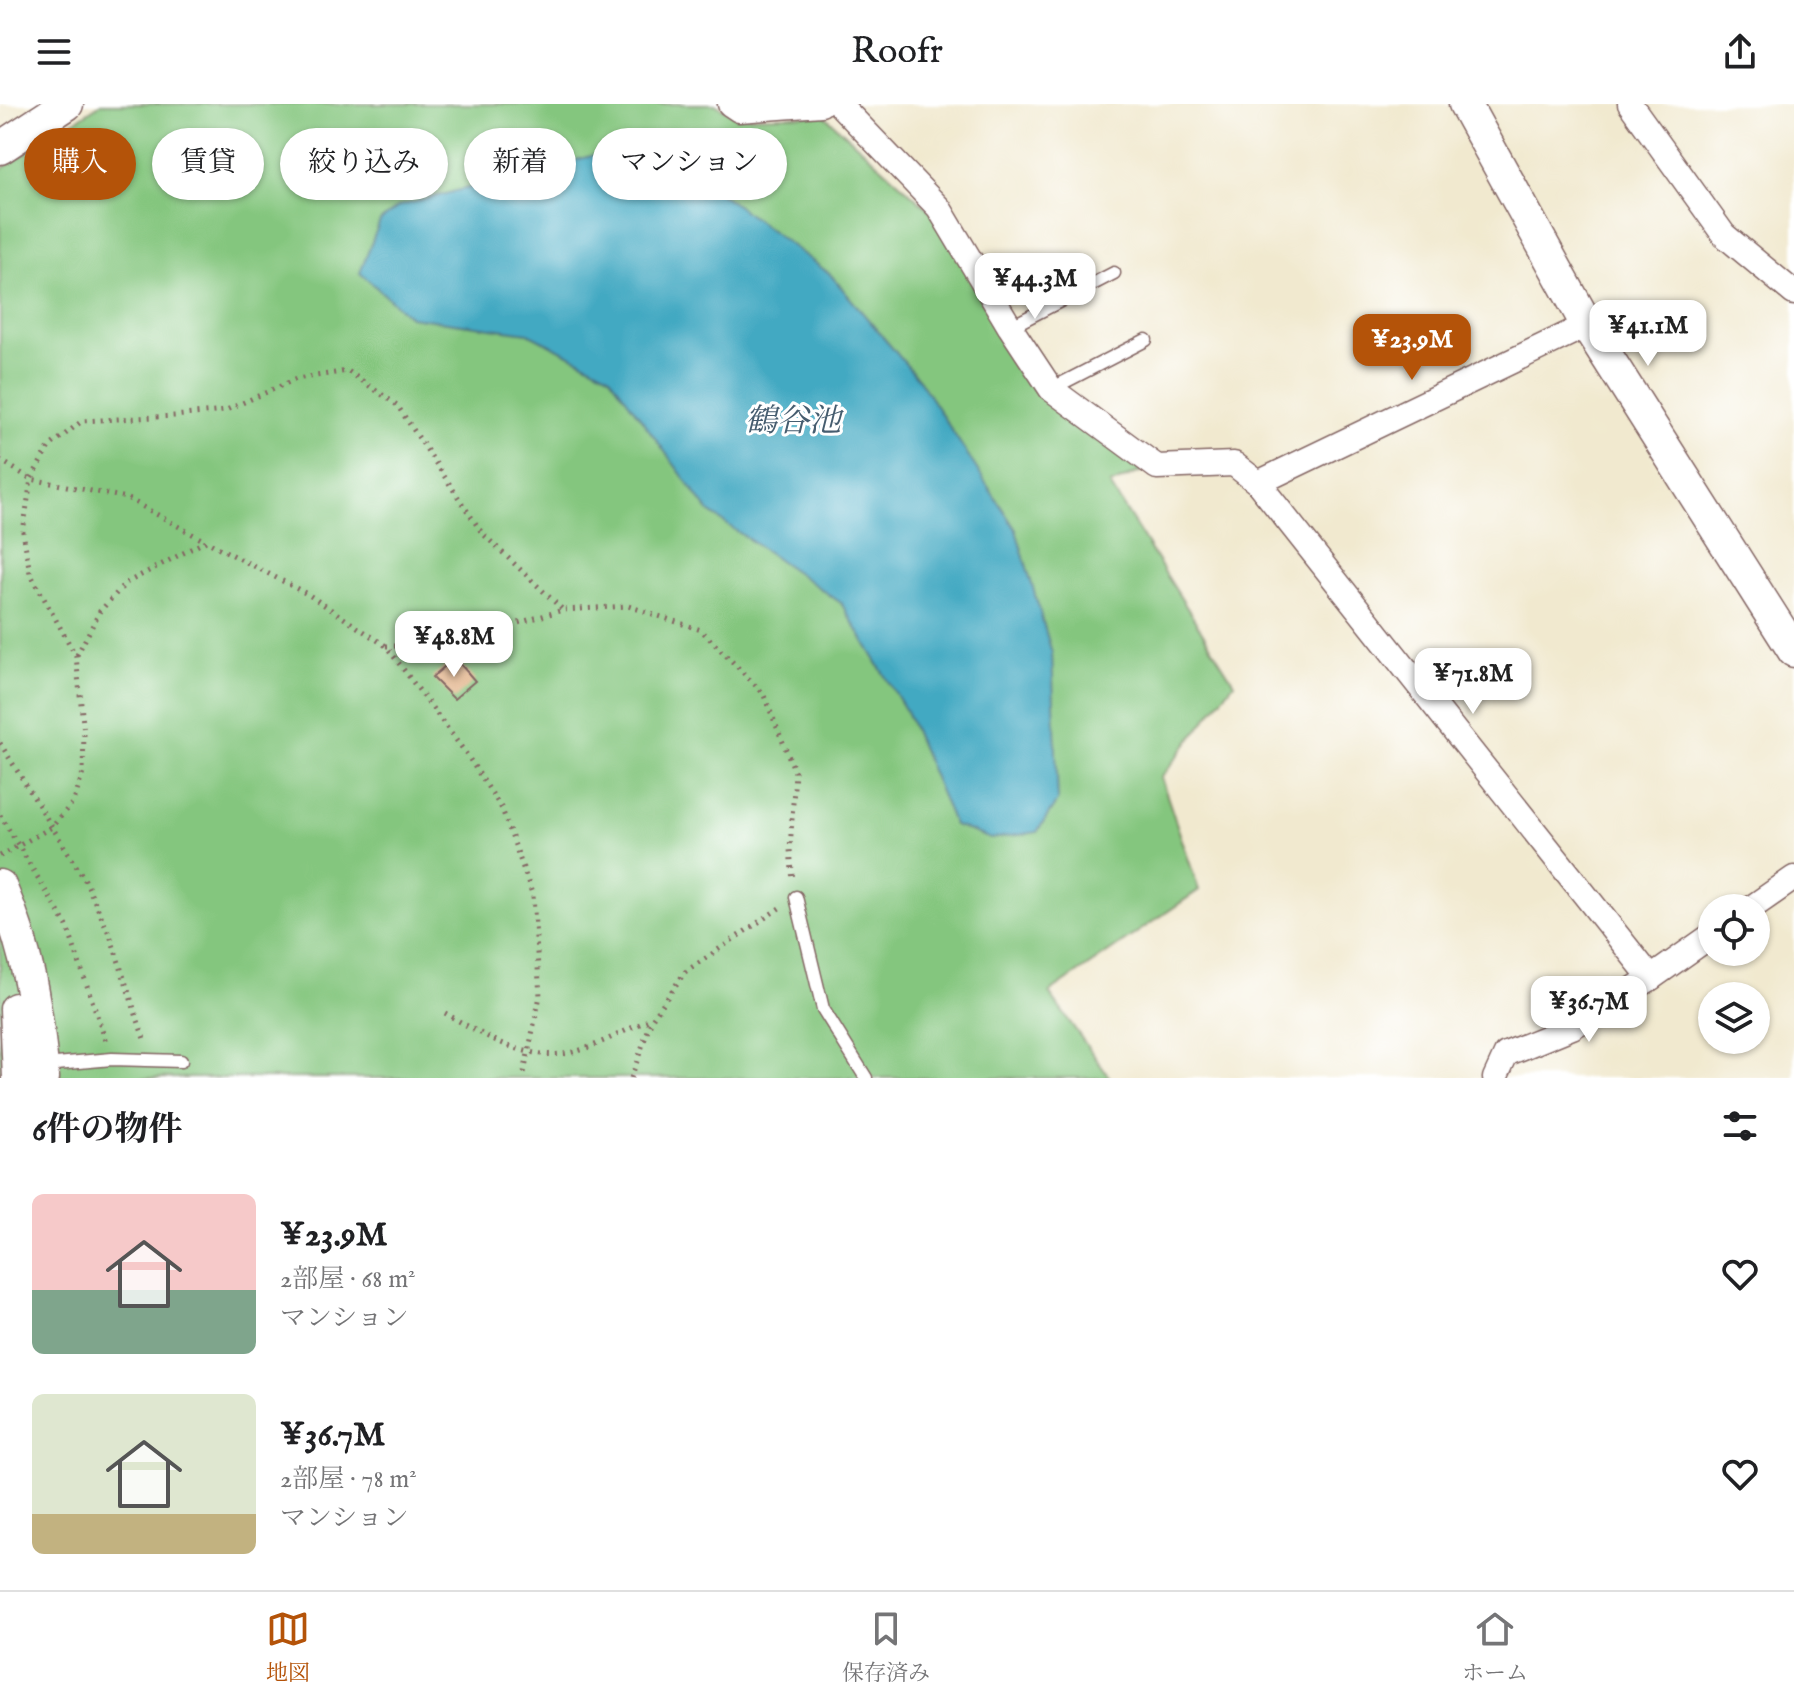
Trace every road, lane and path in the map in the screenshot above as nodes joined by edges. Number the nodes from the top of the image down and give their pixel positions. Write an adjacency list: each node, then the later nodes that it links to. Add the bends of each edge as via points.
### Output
1 (67, 104): 7 (street)
2 (730, 104): 3 (street, via 739,110)
3 (821, 104)
4 (839, 104): 11 (street, via 939,208)
5 (1465, 104): 10 (street)
6 (1630, 104): 9 (street, via 1724,235)
7 (0, 148)
8 (1114, 273): 11 (lane)
9 (1794, 293)
10 (1587, 325): 16 (street); 20 (street)
11 (1010, 327): 13 (street)
12 (1146, 340): 13 (lane)
13 (1051, 389): 16 (street, via 1157,467 1234,464)
14 (0, 460): 15 (path)
15 (31, 479): 17 (path, via 127,498); 18 (path, via 49,447 82,421 224,411 296,379 348,371 397,405 482,533); 21 (path, via 23,532 30,573)
16 (1258, 483): 33 (street)
17 (206, 541): 19 (path, via 309,595); 21 (path, via 126,583 100,611)
18 (563, 610): 19 (path, via 438,646); 30 (path, via 628,606 701,630 763,693 795,772 790,850)
19 (386, 646): 36 (path, via 502,809 533,896 540,996)
20 (1794, 651)
21 (76, 656): 24 (path, via 83,773 74,801)
22 (0, 743): 24 (path)
23 (0, 815): 25 (path)
24 (52, 827): 25 (path); 37 (path, via 85,880 111,938)
25 (19, 846): 26 (path); 38 (path, via 67,926)
26 (6, 854)
27 (1794, 878): 29 (street)
28 (0, 886): 40 (street, via 14,917 37,1009)
29 (1770, 895)
30 (796, 897): 35 (path, via 685,972); 43 (lane, via 823,1009)
31 (0, 941): 40 (street)
32 (1698, 945): 33 (street)
33 (1651, 978): 44 (street, via 1572,1027 1506,1054)
34 (445, 1013): 36 (path, via 493,1041)
35 (652, 1019): 36 (path, via 569,1053); 42 (path)
36 (530, 1053): 41 (path)
37 (150, 1058): 38 (lane); 39 (lane)
38 (112, 1059): 40 (lane)
39 (181, 1061)
40 (30, 1072)
41 (523, 1078)
42 (631, 1078)
43 (866, 1078)
44 (1495, 1078)

